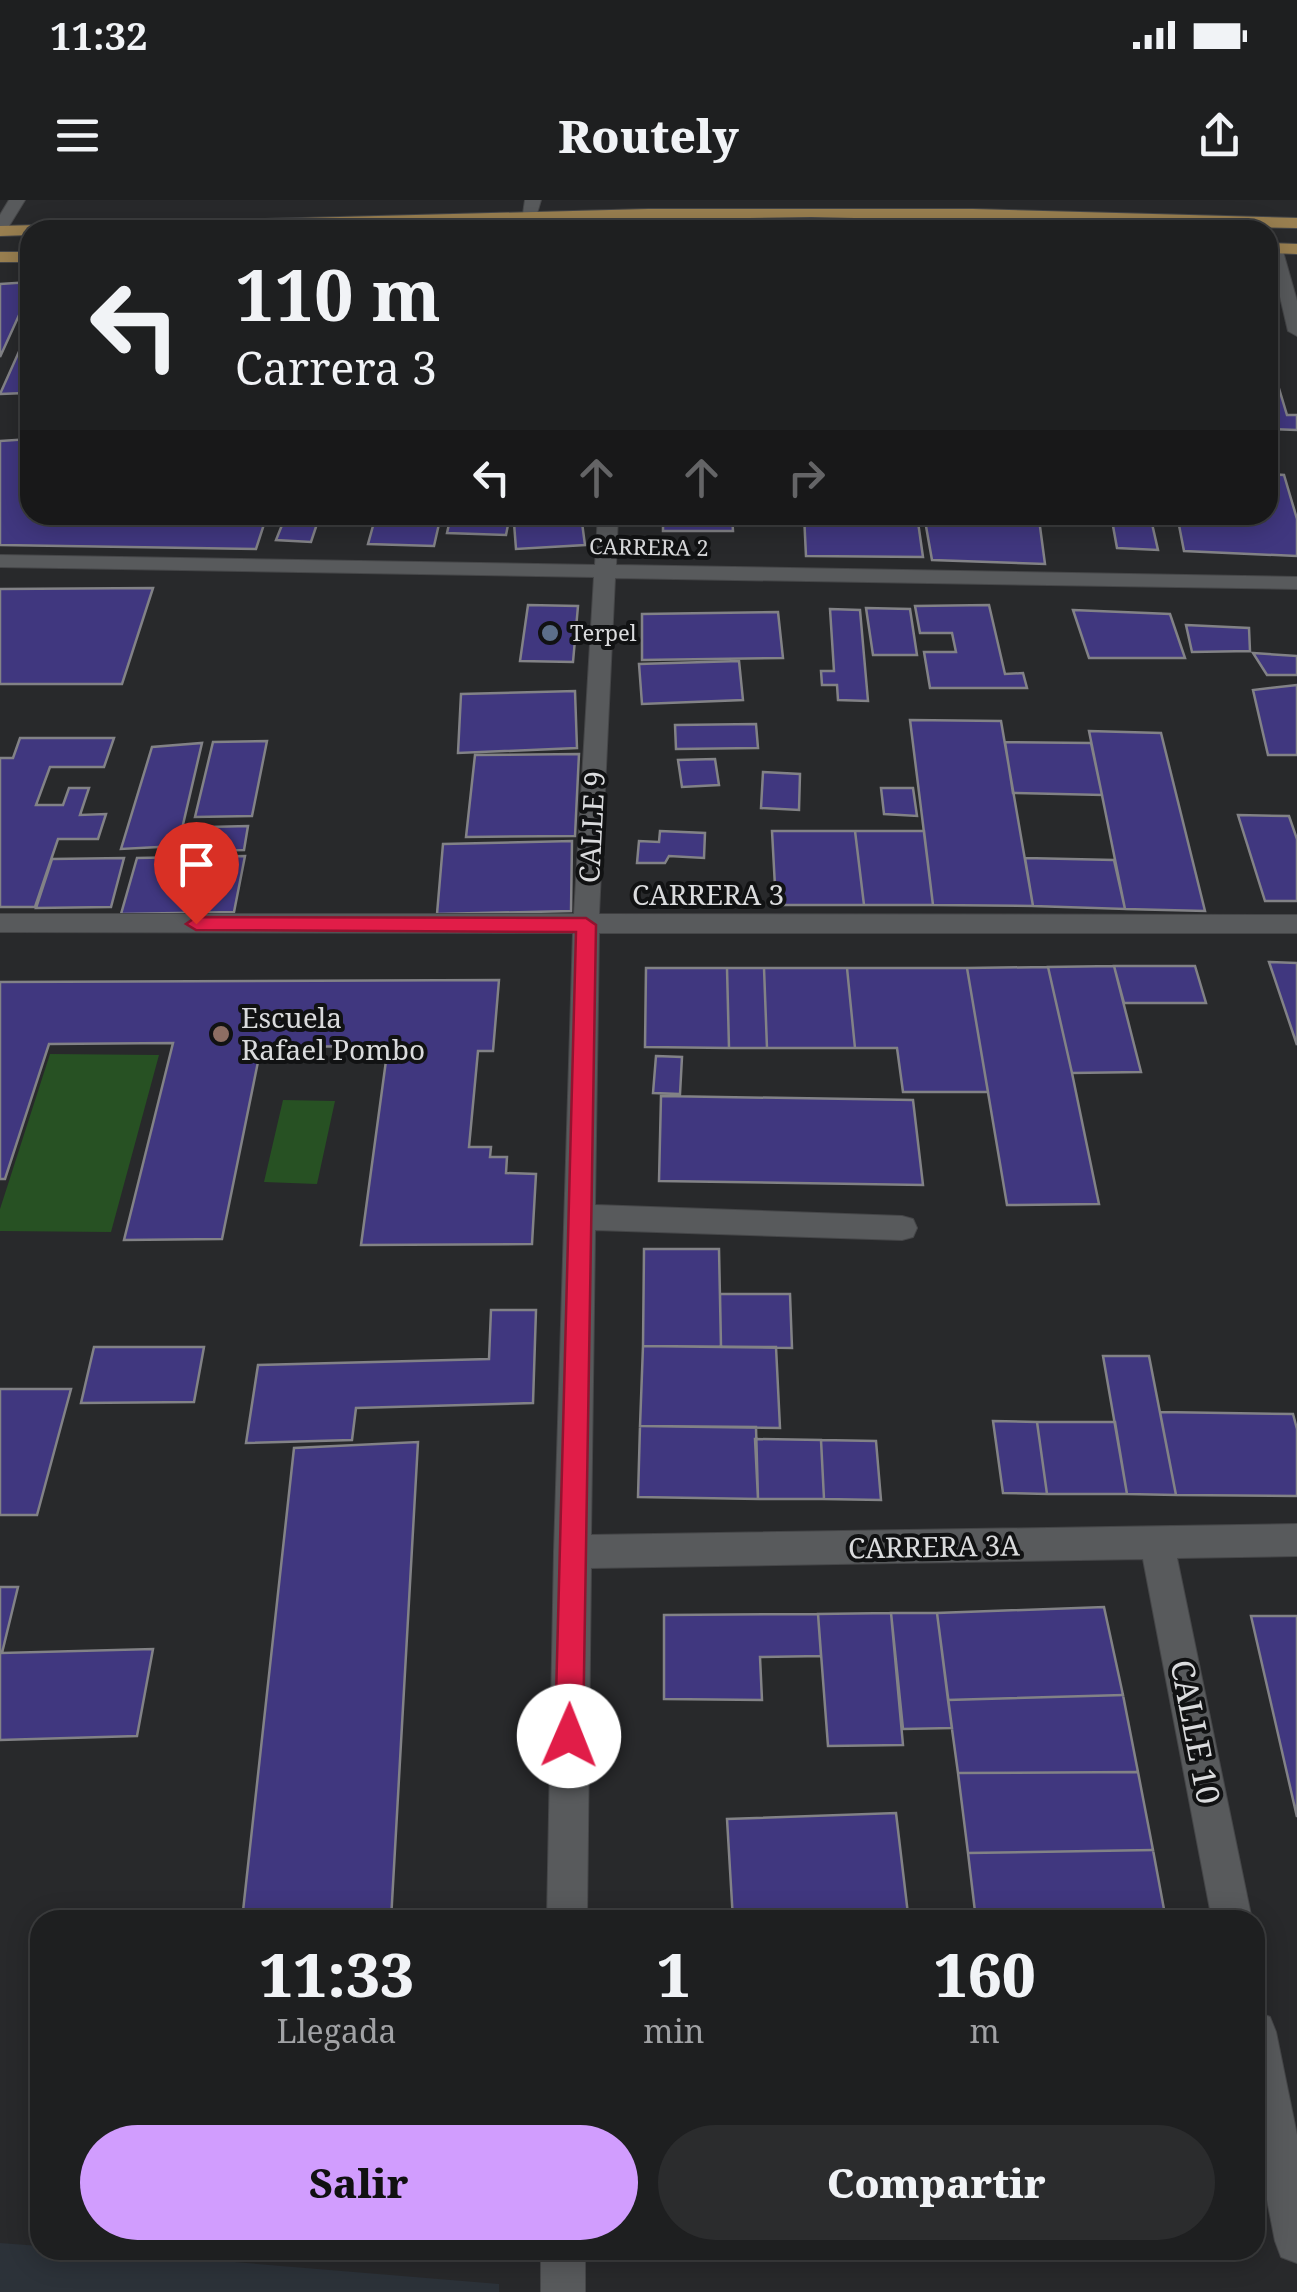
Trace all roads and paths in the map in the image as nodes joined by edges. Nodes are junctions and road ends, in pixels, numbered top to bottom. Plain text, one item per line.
1 (17, 200) edge
2 (532, 207) edge
3 (218, 220) edge
4 (1240, 220) edge
5 (0, 229) edge
6 (1278, 270) edge
7 (1297, 330) edge
8 (608, 525) edge
9 (0, 561) edge
10 (607, 571) junction
11 (1297, 583) edge
12 (0, 923) edge
13 (1297, 924) edge
14 (586, 925) junction
15 (580, 1217) junction
16 (902, 1228) dead end
17 (1297, 1540) edge
18 (1157, 1544) junction
19 (572, 1552) junction
20 (567, 1910) edge
21 (1230, 1910) edge
22 (1265, 2082) edge
23 (1297, 2242) edge
24 (563, 2260) edge
25 (563, 2292) edge

1 - 5 street
2 - 3 main road
2 - 4 main road
6 - 7 street
8 - 10 street, CALLE 9
9 - 10 street, CARRERA 2
10 - 11 street, CARRERA 2
10 - 14 street, CALLE 9
12 - 14 street, CARRERA 3
13 - 14 street, CARRERA 3
14 - 15 street, CALLE 9
15 - 16 street
15 - 19 street, CALLE 9
17 - 18 street, CARRERA 3A
18 - 19 street, CARRERA 3A
18 - 21 street, CALLE 10
19 - 20 street, CALLE 9
22 - 23 street
24 - 25 street

